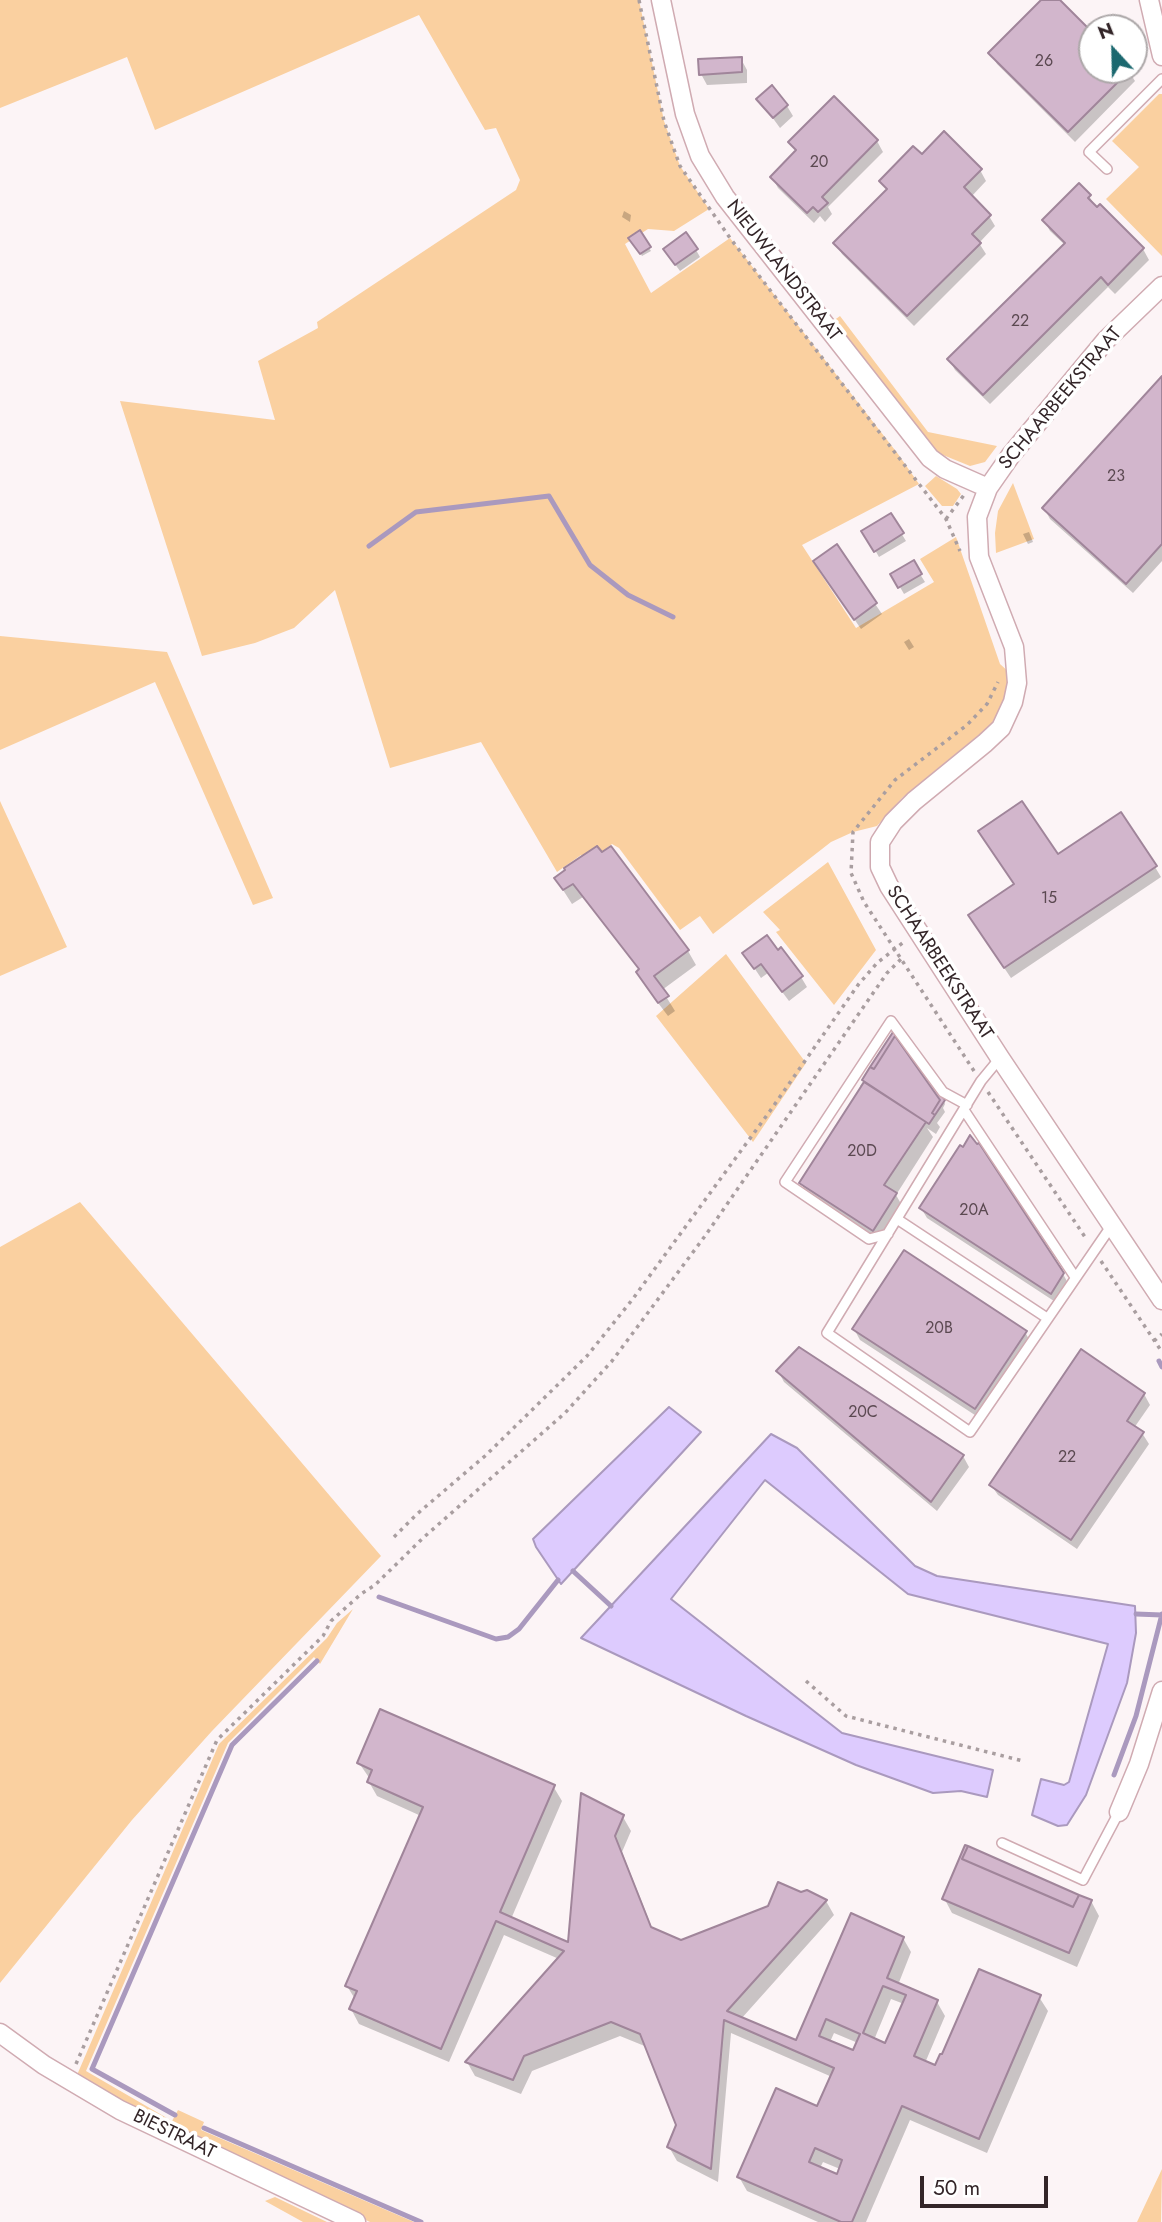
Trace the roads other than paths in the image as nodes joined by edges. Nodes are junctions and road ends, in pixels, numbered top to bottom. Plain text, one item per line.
1 (661, 0) edge
2 (1149, 0) edge
3 (1162, 56) edge
4 (1162, 79) edge
5 (1107, 169) dead end
6 (1162, 286) edge
7 (988, 488) junction
8 (1000, 1058) junction
9 (965, 1108) junction
10 (897, 1219) junction
11 (1112, 1225) junction
12 (888, 1234) junction
13 (1075, 1277) junction
14 (1162, 1300) edge
15 (1047, 1318) junction
16 (1162, 1691) edge
17 (1119, 1812) joint
18 (1002, 1843) dead end
19 (0, 2033) edge
20 (356, 2222) edge

1 - 7 street, NIEUWLANDSTRAAT
2 - 3 street
4 - 5 lane
6 - 7 street, SCHAARBEEKSTRAAT
7 - 8 street, SCHAARBEEKSTRAAT
8 - 9 lane
8 - 11 street, SCHAARBEEKSTRAAT
9 - 10 lane
9 - 12 lane
9 - 13 lane
10 - 12 lane
10 - 15 lane
11 - 13 lane
11 - 14 street, SCHAARBEEKSTRAAT
12 - 15 lane
13 - 15 lane
16 - 17 street
17 - 18 lane
19 - 20 street, BIESTRAAT

